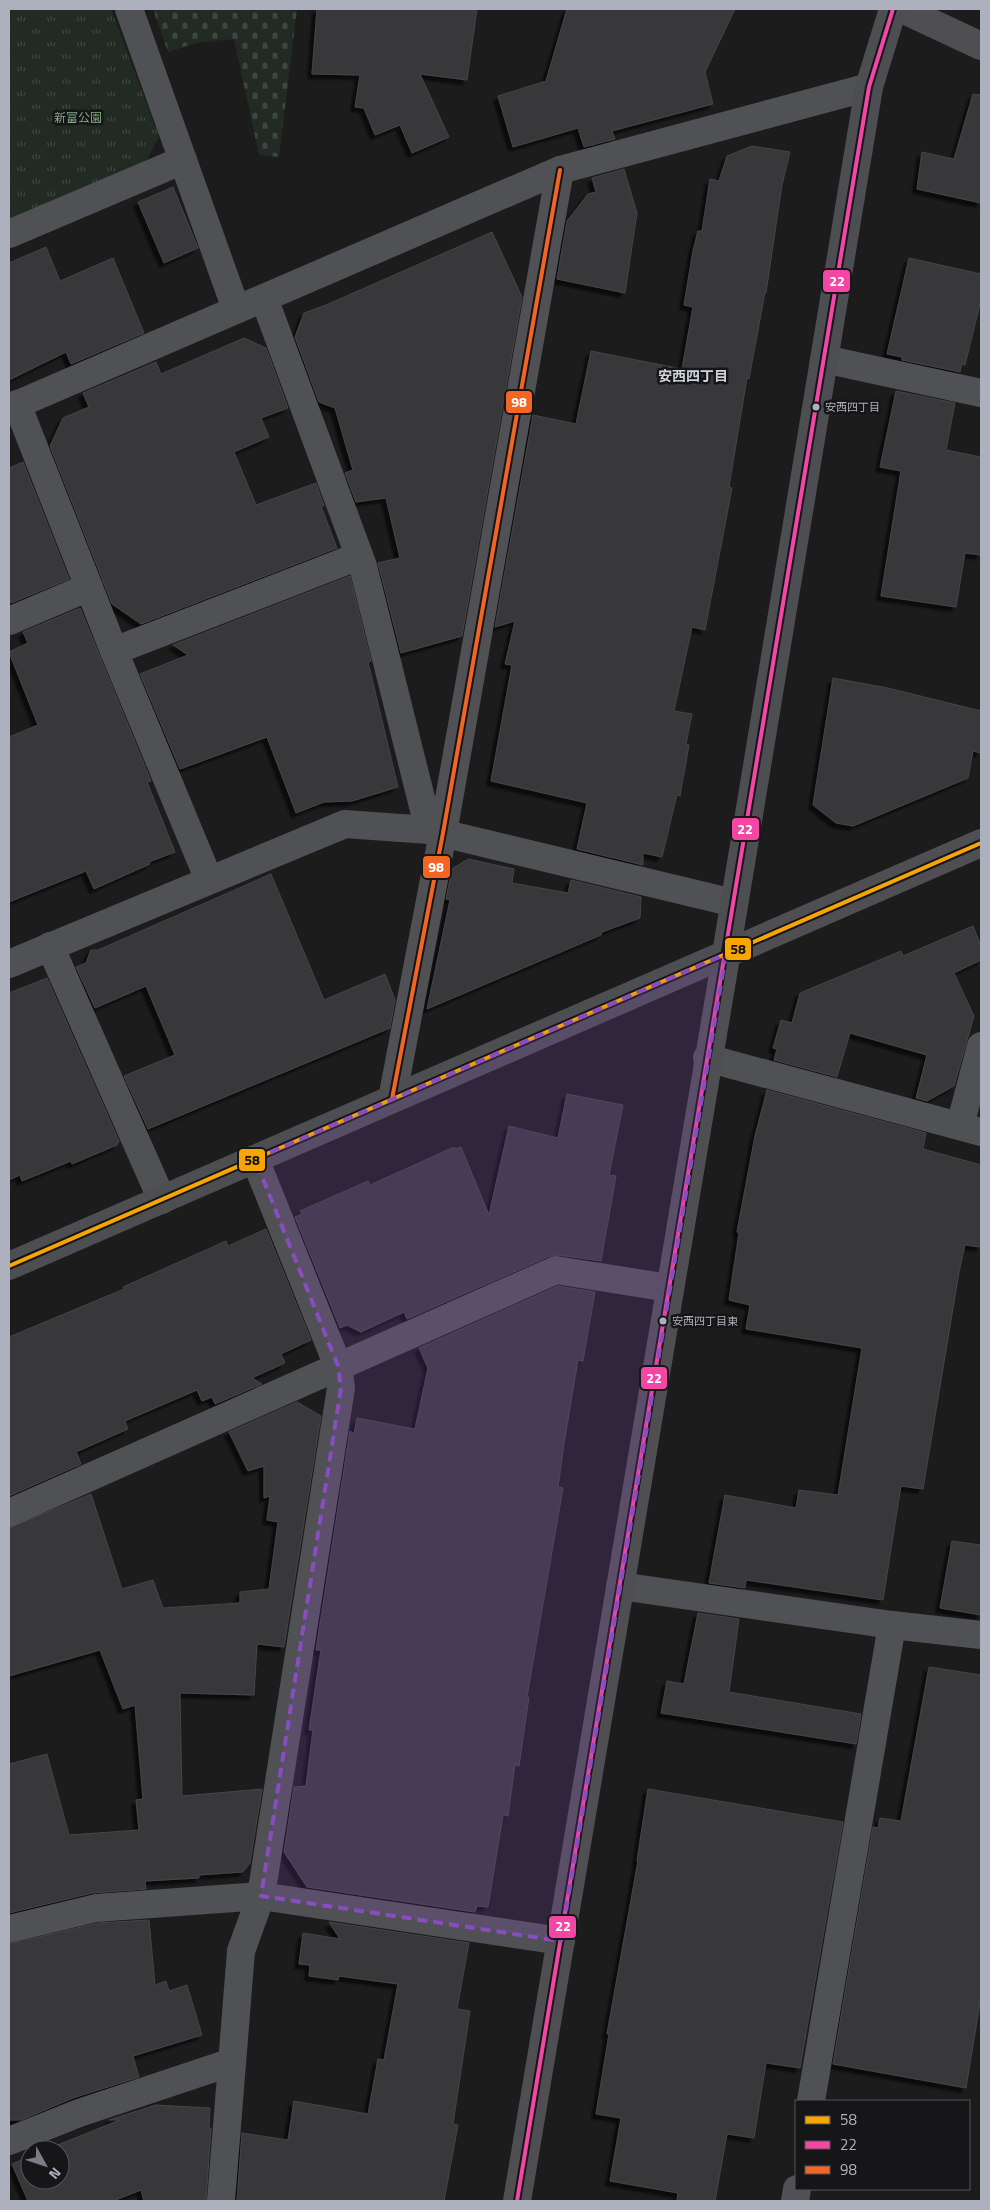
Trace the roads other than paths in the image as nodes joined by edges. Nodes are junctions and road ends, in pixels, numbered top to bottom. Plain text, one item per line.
1 (129, 9) edge
2 (893, 9) edge
3 (902, 9) edge
4 (981, 46) edge
5 (869, 87) junction
6 (183, 160) junction
7 (560, 170) junction
8 (9, 234) edge
9 (264, 298) junction
10 (236, 309) junction
11 (824, 359) junction
12 (981, 393) edge
13 (13, 406) edge
14 (359, 556) junction
15 (89, 587) junction
16 (9, 622) edge
17 (114, 651) junction
18 (436, 831) junction
19 (981, 843) edge
20 (209, 880) junction
21 (734, 903) junction
22 (50, 946) junction
23 (726, 954) junction
24 (10, 961) edge
25 (981, 1046) edge
26 (707, 1058) junction
27 (392, 1099) junction
28 (970, 1129) edge
29 (255, 1159) junction
30 (162, 1200) junction
31 (9, 1266) edge
32 (669, 1288) junction
33 (338, 1366) junction
34 (9, 1513) edge
35 (620, 1586) junction
36 (892, 1625) junction
37 (981, 1635) edge
38 (262, 1896) junction
39 (9, 1929) edge
40 (561, 1941) junction
41 (232, 2062) junction
42 (811, 2100) edge
43 (9, 2141) edge
44 (221, 2201) edge
45 (517, 2201) edge

1 - 6 street
2 - 5 main road
3 - 4 main road
5 - 7 street
5 - 11 main road
6 - 8 street
6 - 10 street
7 - 9 street
7 - 18 street
9 - 10 street
9 - 14 street
10 - 13 street
11 - 12 street
11 - 21 main road
13 - 15 street
14 - 17 street
14 - 18 street
15 - 16 street
15 - 17 street
17 - 20 street
18 - 20 street
18 - 21 street
18 - 27 street
19 - 23 main road
20 - 22 street
21 - 23 main road
22 - 24 street
22 - 30 street
23 - 26 main road
23 - 27 highway
25 - 28 street
26 - 28 street
26 - 32 main road
27 - 29 highway
29 - 30 highway
29 - 33 street
30 - 31 highway
32 - 33 street
32 - 35 main road
33 - 34 street
33 - 38 street
35 - 36 street
35 - 40 main road
36 - 37 street
36 - 42 street
38 - 39 street
38 - 40 street
38 - 41 street
40 - 45 main road
41 - 43 street
41 - 44 street

